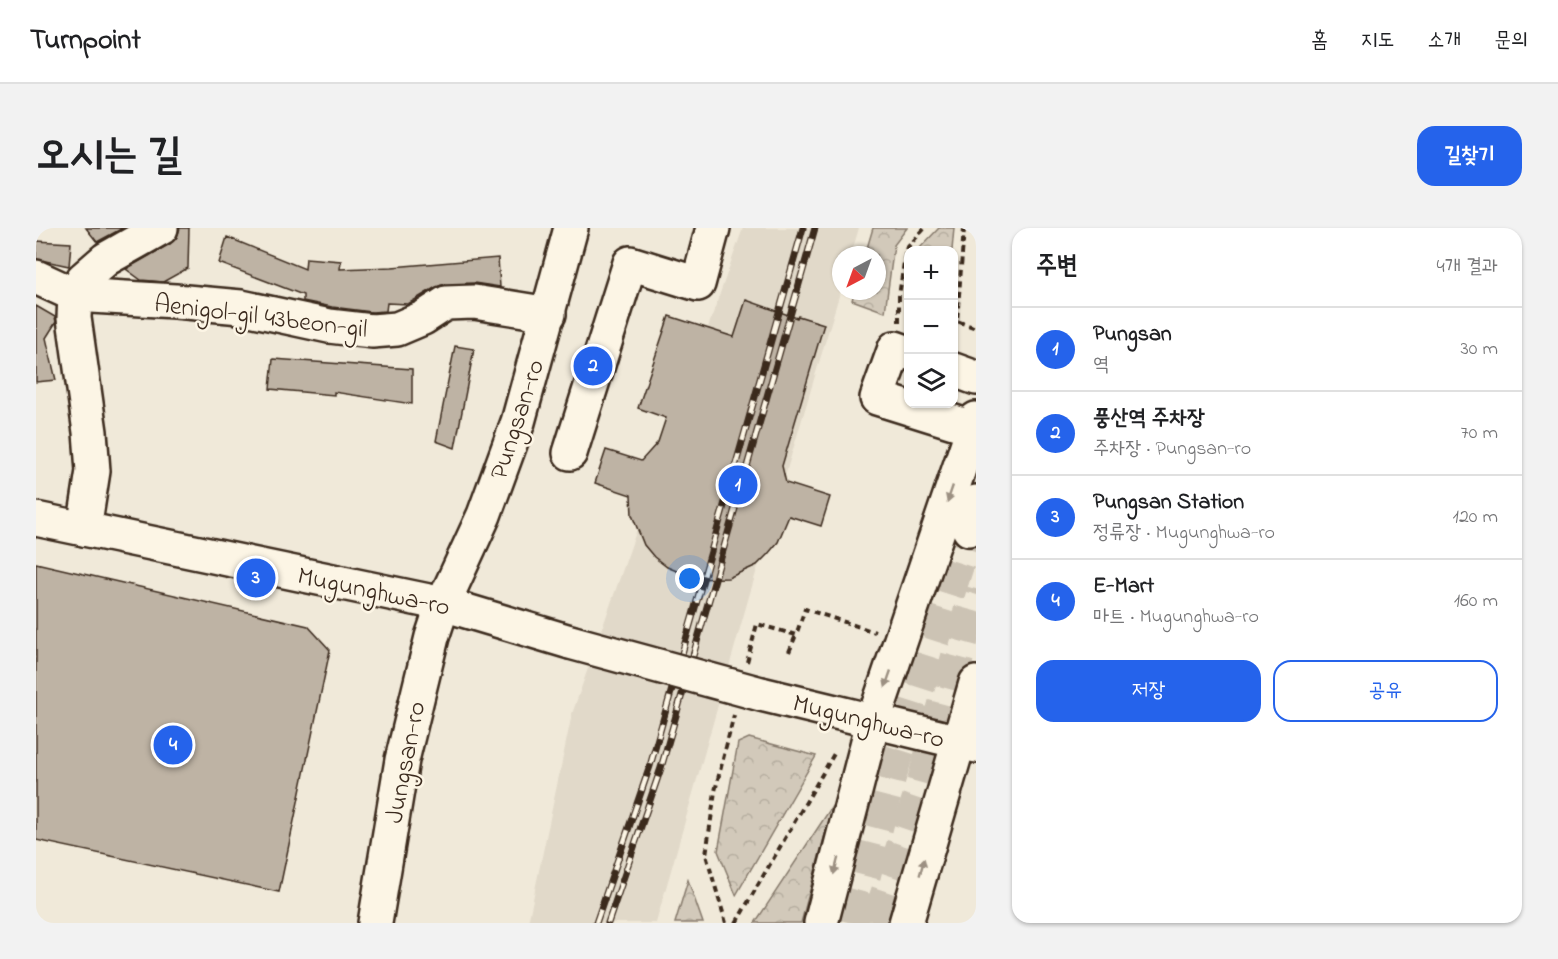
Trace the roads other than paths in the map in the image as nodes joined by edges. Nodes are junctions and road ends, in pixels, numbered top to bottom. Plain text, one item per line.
1 (161, 228) edge
2 (571, 228) edge
3 (713, 228) edge
4 (36, 277) edge
5 (75, 295) junction
6 (549, 314) junction
7 (902, 350) edge
8 (958, 371) edge
9 (976, 378) edge
10 (974, 423) edge
11 (570, 453) dead end
12 (36, 519) edge
13 (84, 530) junction
14 (442, 604) junction
15 (976, 683) edge
16 (873, 722) junction
17 (968, 744) edge
18 (375, 923) edge
19 (821, 923) edge
20 (906, 923) edge

1 - 5 main road
2 - 6 main road, Pungsan-ro
3 - 11 main road
4 - 5 main road, Aenigol-gil 43beon-gil
5 - 6 main road, Aenigol-gil 43beon-gil
5 - 13 main road
6 - 14 main road, Pungsan-ro
7 - 10 main road
8 - 9 main road
10 -> 16 main road
12 - 13 main road, Mugunghwa-ro
13 - 14 main road, Mugunghwa-ro
14 - 16 main road, Mugunghwa-ro, bridge
14 - 18 main road, Jungsan-ro
15 - 17 main road
16 - 17 main road, Mugunghwa-ro
16 -> 19 main road
20 -> 17 main road

